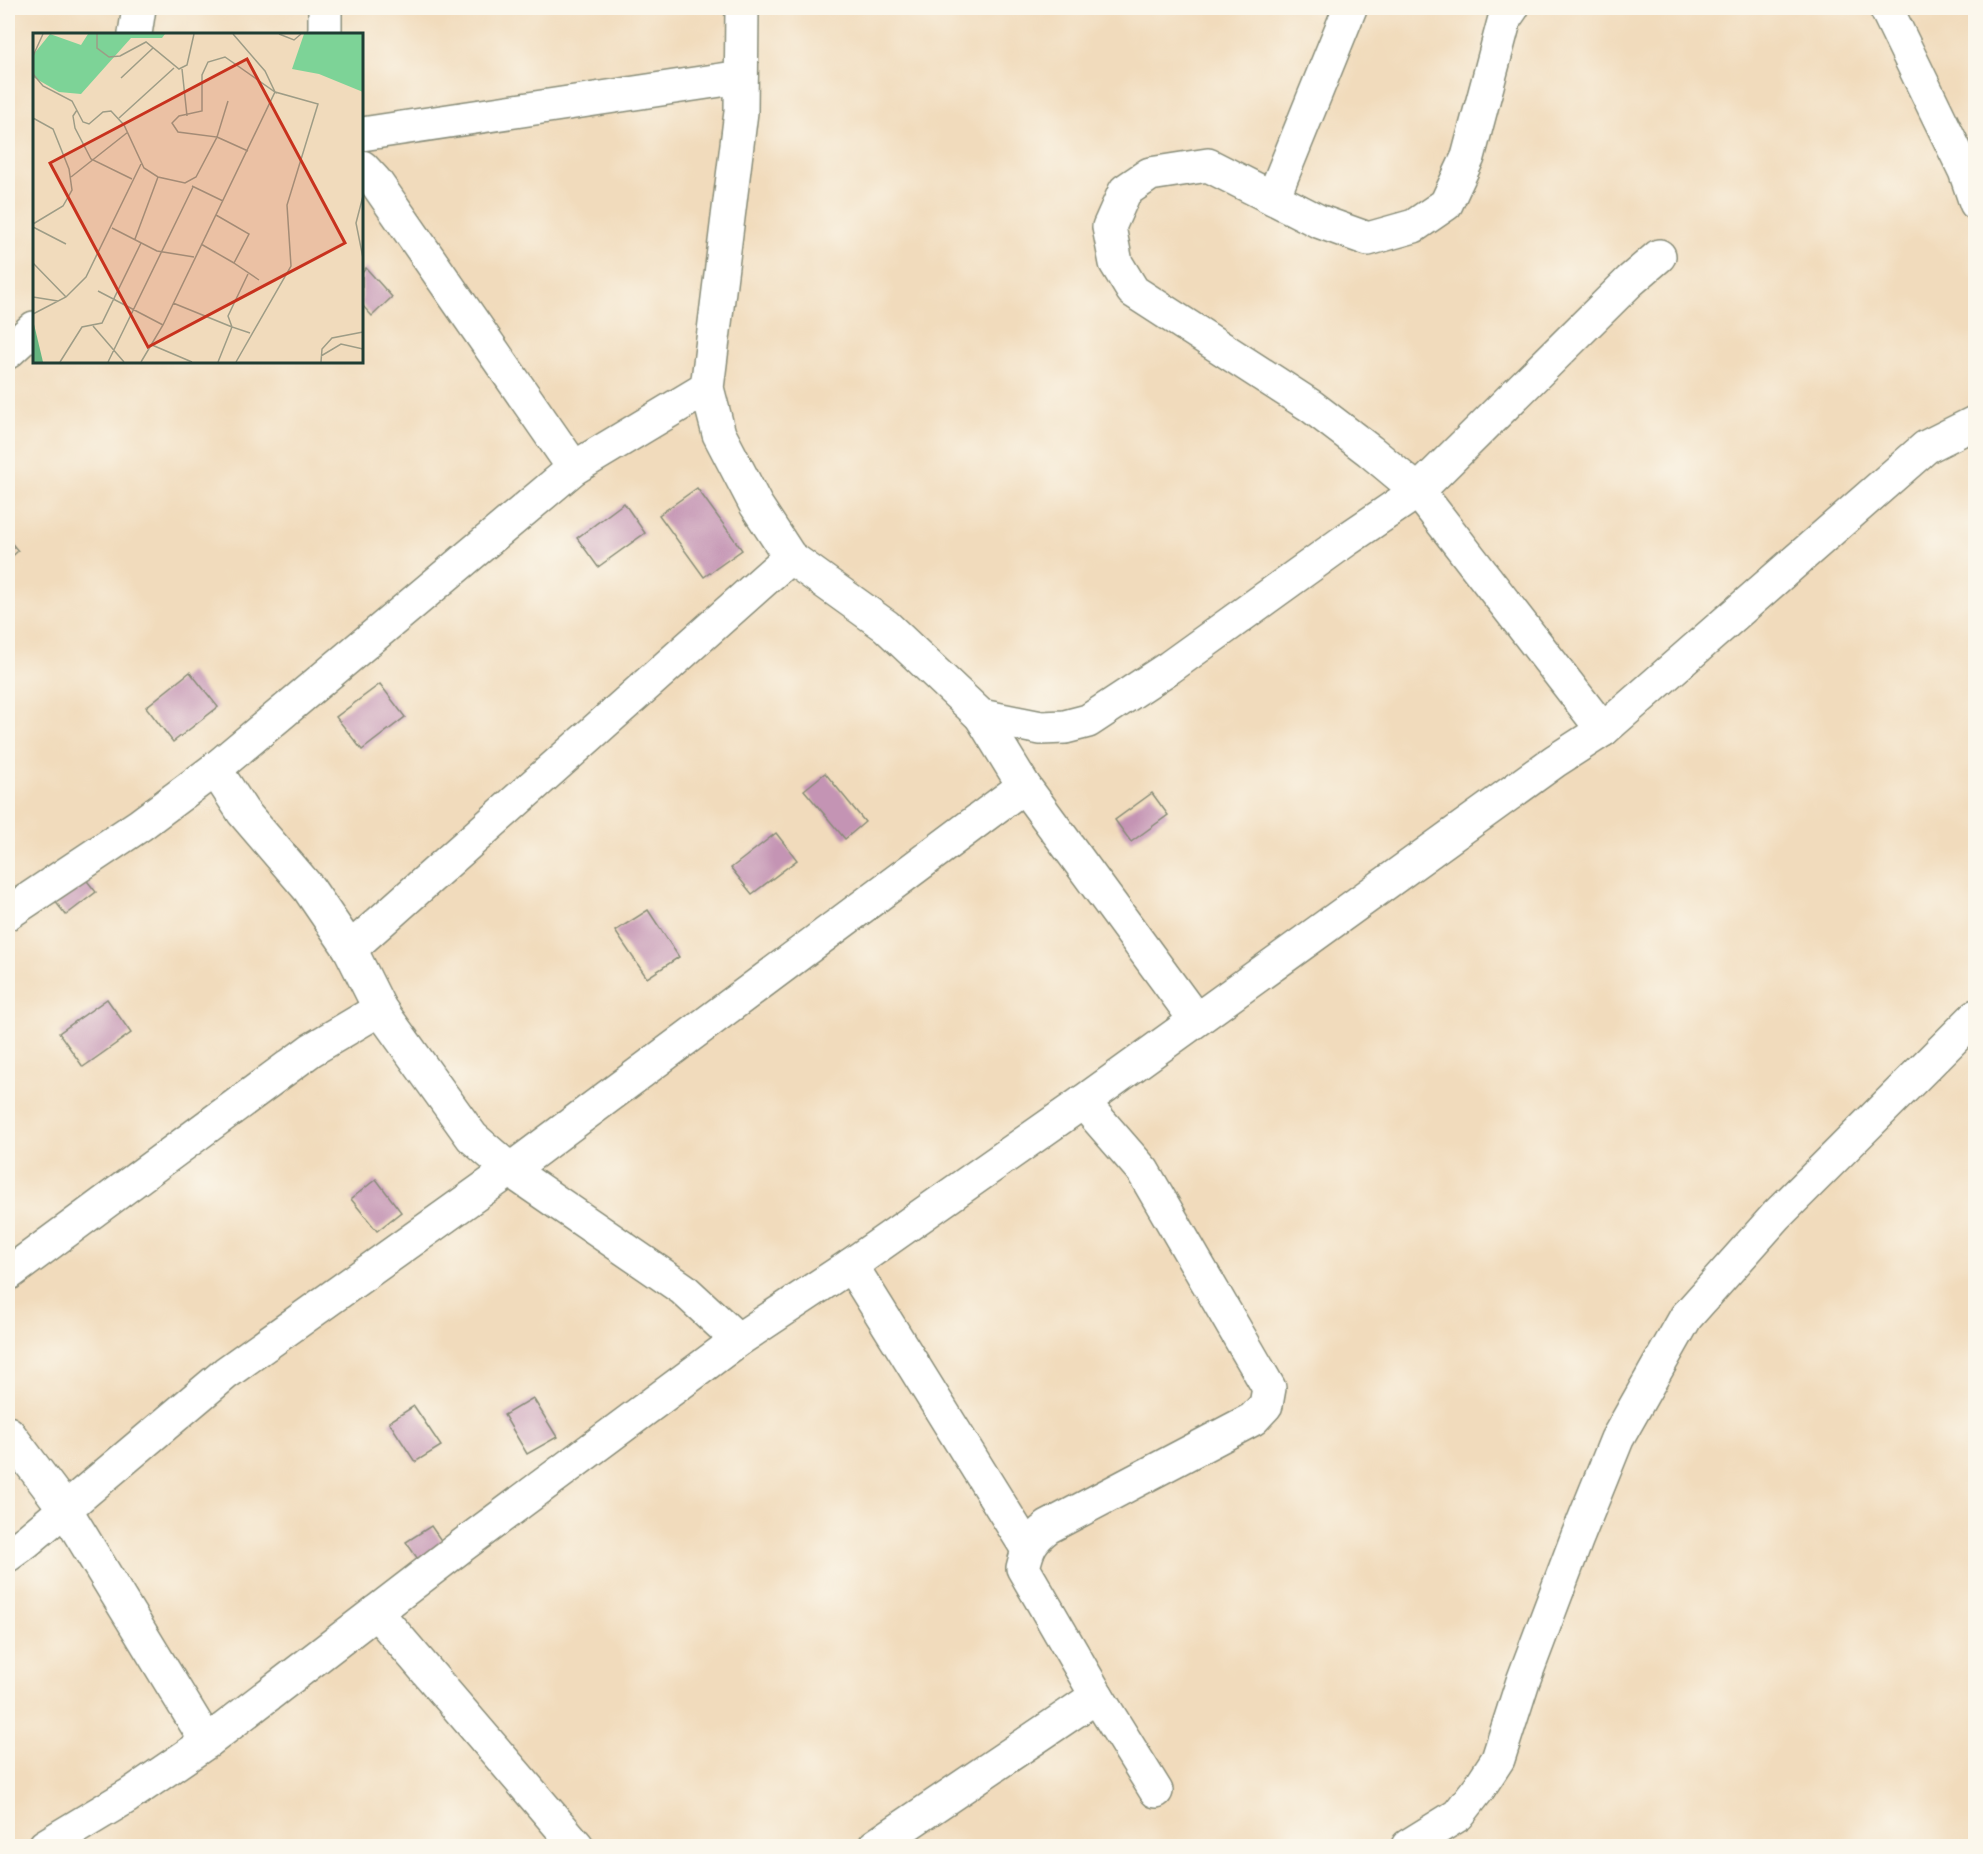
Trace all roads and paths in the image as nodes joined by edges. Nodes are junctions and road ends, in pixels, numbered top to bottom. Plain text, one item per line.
1 (139, 8) edge
2 (325, 8) edge
3 (742, 8) edge
4 (1350, 8) edge
5 (1512, 8) edge
6 (1886, 8) edge
7 (135, 33) edge
8 (325, 33) edge
9 (741, 76) junction
10 (363, 134) edge
11 (363, 168) edge
12 (1273, 198) junction
13 (1976, 203) edge
14 (1659, 256) dead end
15 (33, 329) edge
16 (8, 352) edge
17 (707, 388) junction
18 (1976, 423) edge
19 (574, 468) junction
20 (1418, 491) junction
21 (790, 557) junction
22 (981, 716) junction
23 (1603, 730) junction
24 (215, 769) junction
25 (1024, 786) junction
26 (8, 913) edge
27 (350, 949) junction
28 (380, 1009) junction
29 (1976, 1016) edge
30 (1195, 1019) junction
31 (1083, 1102) junction
32 (510, 1170) junction
33 (851, 1265) junction
34 (8, 1274) edge
35 (738, 1340) junction
36 (8, 1433) edge
37 (65, 1509) junction
38 (1028, 1548) junction
39 (8, 1555) edge
40 (376, 1612) junction
41 (1096, 1696) junction
42 (207, 1742) junction
43 (1156, 1791) dead end
44 (45, 1846) edge
45 (577, 1846) edge
46 (874, 1846) edge
47 (1408, 1846) edge

1 - 7 street
2 - 8 street
3 - 9 street
4 - 12 street
5 - 12 street
6 - 13 street
9 - 10 street
9 - 17 street
11 - 19 street
12 - 20 street
14 - 20 street
15 - 16 street
17 - 19 street
17 - 21 street
18 - 23 street
19 - 24 street
20 - 22 street
20 - 23 street
21 - 22 street
21 - 27 street
22 - 25 street
23 - 30 street
24 - 26 street
24 - 27 street
25 - 30 street
25 - 32 street
27 - 28 street
28 - 32 street
28 - 34 street
29 - 47 street
30 - 31 street
31 - 33 street
31 - 38 street
32 - 35 street
32 - 37 street
33 - 35 street
33 - 38 street
35 - 40 street
36 - 37 street
37 - 39 street
37 - 42 street
38 - 41 street
40 - 42 street
40 - 45 street
41 - 43 street
41 - 46 street
42 - 44 street

